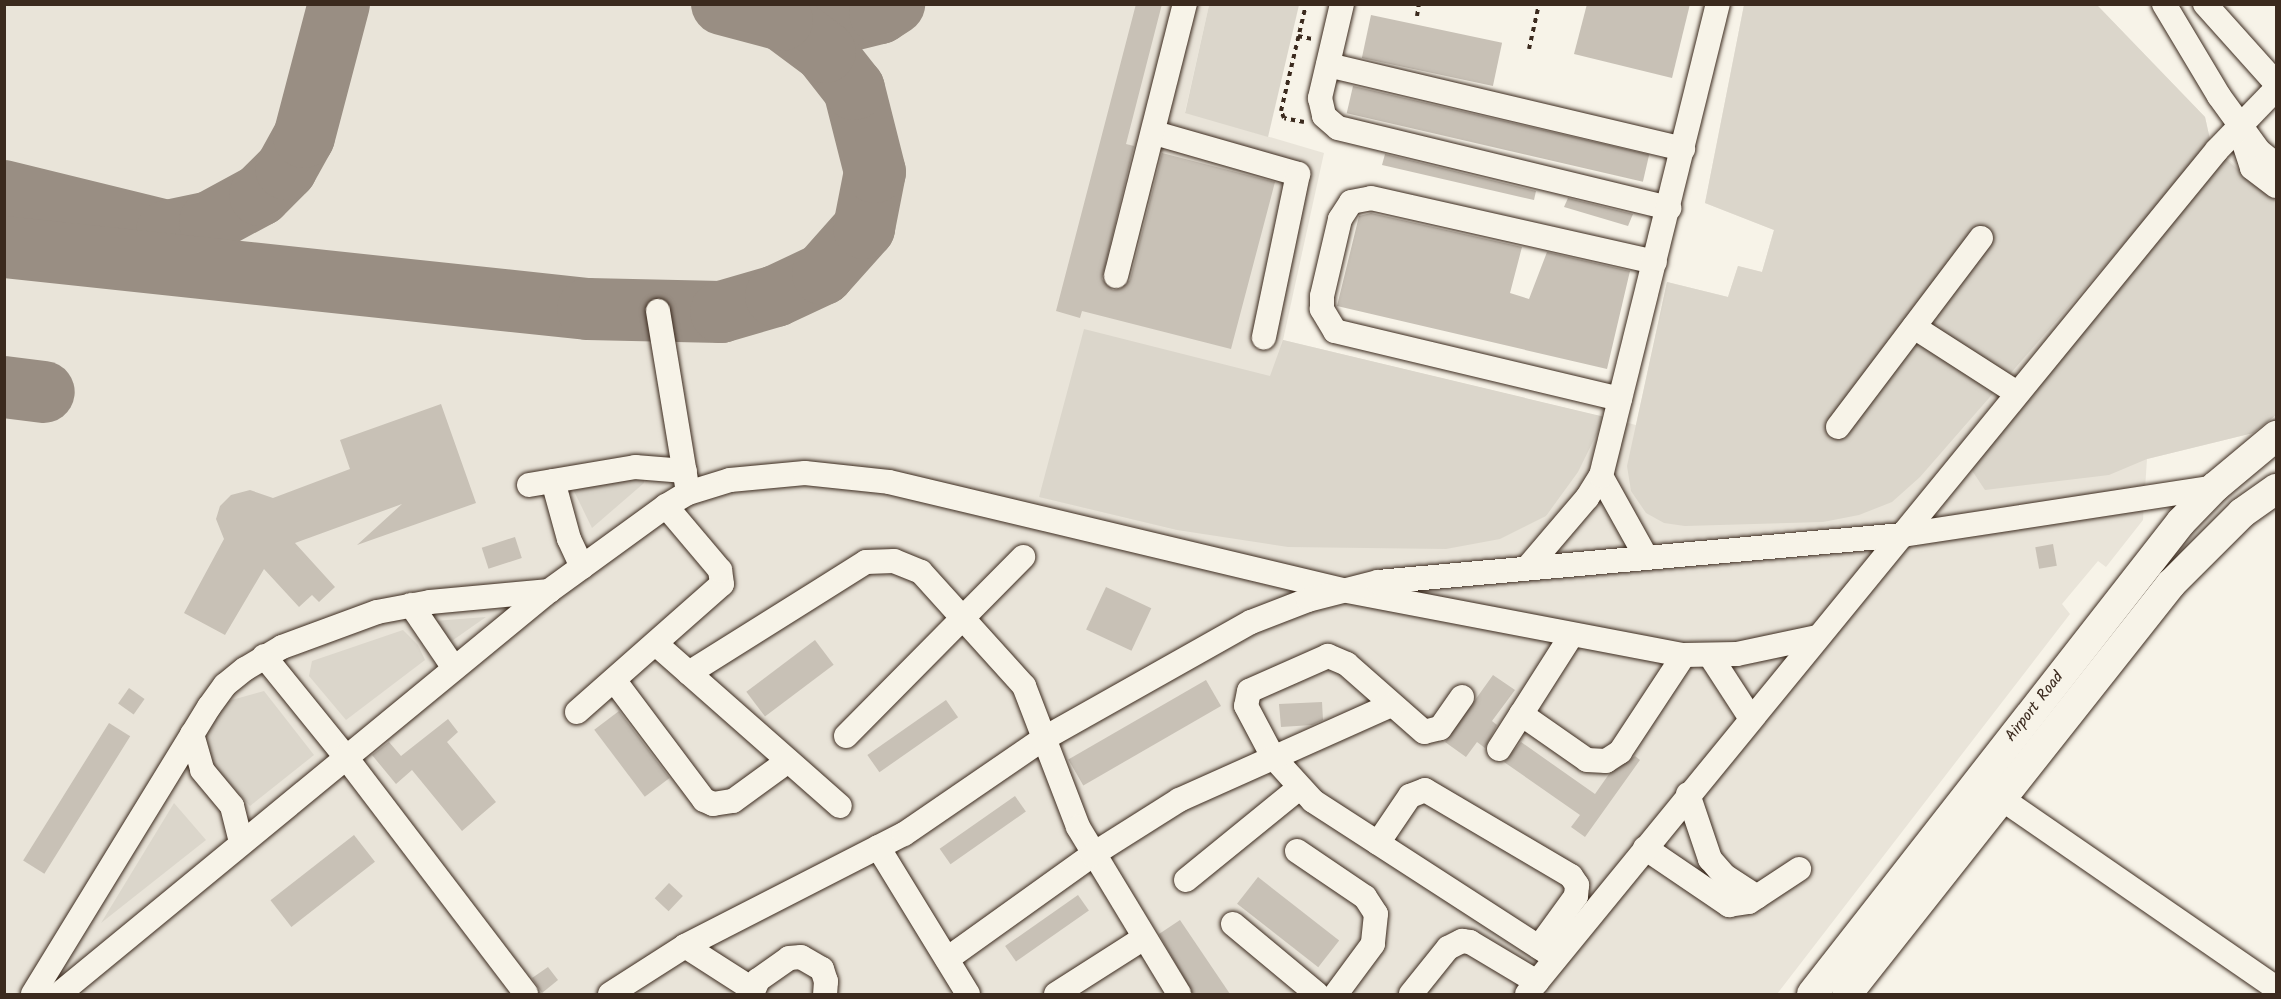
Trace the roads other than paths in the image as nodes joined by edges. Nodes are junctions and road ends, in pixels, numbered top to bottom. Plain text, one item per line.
1 (1185, 4) edge
2 (1342, 4) edge
3 (1718, 4) edge
4 (2164, 4) edge
5 (2216, 9) edge
6 (1328, 65) junction
7 (2277, 83) edge
8 (2277, 89) edge
9 (2241, 126) junction
10 (1155, 133) junction
11 (2277, 146) edge
12 (1683, 149) junction
13 (2277, 165) edge
14 (2277, 186) edge
15 (1669, 207) junction
16 (1981, 238) dead end
17 (1655, 262) junction
18 (1116, 276) dead end
19 (658, 310) dead end
20 (1914, 327) junction
21 (1264, 337) dead end
22 (2017, 393) junction
23 (1620, 399) junction
24 (1838, 427) dead end
25 (2277, 436) edge
26 (1601, 476) junction
27 (554, 481) junction
28 (687, 482) junction
29 (529, 485) dead end
30 (2214, 487) junction
31 (2277, 489) edge
32 (666, 506) junction
33 (2242, 513) junction
34 (1903, 535) junction
35 (1023, 557) dead end
36 (1646, 557) junction
37 (582, 567) junction
38 (1528, 567) junction
39 (1342, 590) junction
40 (549, 591) junction
41 (411, 605) junction
42 (964, 617) junction
43 (1571, 636) junction
44 (1817, 637) junction
45 (656, 644) junction
46 (1684, 655) junction
47 (264, 656) junction
48 (1711, 657) junction
49 (454, 668) junction
50 (689, 673) junction
51 (614, 680) junction
52 (1462, 697) dead end
53 (1392, 705) junction
54 (577, 712) dead end
55 (1521, 714) junction
56 (1750, 717) junction
57 (192, 734) junction
58 (846, 736) dead end
59 (1043, 738) junction
60 (1499, 749) dead end
61 (345, 756) junction
62 (1273, 757) junction
63 (788, 760) junction
64 (174, 763) junction
65 (202, 770) junction
66 (1298, 789) junction
67 (1688, 794) junction
68 (2002, 799) junction
69 (232, 806) junction
70 (840, 806) dead end
71 (269, 819) junction
72 (241, 843) junction
73 (1378, 843) junction
74 (878, 847) junction
75 (1645, 848) junction
76 (1297, 850) dead end
77 (1092, 855) junction
78 (1717, 868) junction
79 (1799, 869) dead end
80 (1186, 880) dead end
81 (1699, 886) junction
82 (1757, 897) junction
83 (1233, 924) dead end
84 (1144, 938) junction
85 (685, 946) junction
86 (1548, 953) junction
87 (947, 959) junction
88 (1532, 988) edge
89 (2277, 988) edge
90 (752, 992) edge
91 (33, 994) edge
92 (59, 994) edge
93 (526, 994) edge
94 (611, 994) edge
95 (825, 994) edge
96 (968, 994) edge
97 (1056, 994) edge
98 (1179, 994) edge
99 (1317, 994) edge
100 (1336, 994) edge
101 (1411, 994) edge
102 (1812, 994) edge
103 (1847, 994) edge

1 - 10 street
2 - 6 street
3 - 12 street
4 - 9 street
5 - 7 street
6 - 12 street
6 - 15 street
8 - 9 street
9 - 11 street
9 - 13 street
9 - 14 street
9 - 22 street
10 - 18 street
10 - 21 street
12 - 15 street
15 - 17 street
16 - 20 street
17 - 23 street
17 - 23 street
19 - 28 street
20 - 22 street
20 - 24 street
22 - 34 street
23 - 26 street
25 - 30 main road, Airport Road
26 - 36 street
26 - 38 street
27 - 28 street
27 - 29 street
27 - 37 street
28 - 32 street
28 - 39 street
30 - 33 main road
30 - 34 street
30 - 102 main road, Airport Road
31 - 33 main road, Airport Road
32 - 37 street
32 - 45 street
33 - 68 main road, Airport Road
34 - 36 street
34 - 44 street
35 - 42 street
36 - 38 street
37 - 40 street
38 - 39 street
39 - 43 street
39 - 59 street
40 - 41 street
40 - 49 street
41 - 47 street
41 - 49 street
42 - 50 street
42 - 58 street
42 - 59 street
43 - 46 street
43 - 55 street
44 - 48 street
44 - 56 street
45 - 50 street
45 - 51 street
46 - 48 street
46 - 55 street
47 - 57 street
47 - 61 street
48 - 56 street
49 - 61 street
50 - 63 street
51 - 54 street
51 - 63 street
52 - 53 street
53 - 62 street
53 - 62 street
55 - 60 street
56 - 67 street
57 - 64 street
57 - 65 street
59 - 74 street
59 - 77 street
61 - 71 street
61 - 93 street
62 - 66 street
62 - 77 street
63 - 70 street
64 - 65 street
64 - 91 street
65 - 69 street
66 - 73 street
66 - 80 street
67 - 75 street
67 - 78 street
68 - 89 street
68 - 103 main road, Airport Road
69 - 71 street
69 - 72 street
71 - 72 street
72 - 92 street
73 - 86 street
73 - 86 street
74 - 85 street
74 - 87 street
75 - 81 street
75 - 86 street
76 - 100 street
77 - 84 street
77 - 87 street
78 - 81 street
78 - 82 street
79 - 82 street
81 - 82 street
83 - 99 street
84 - 97 street
84 - 98 street
85 - 90 street
85 - 94 street
86 - 88 street
87 - 96 street
88 - 101 street
90 - 95 street

